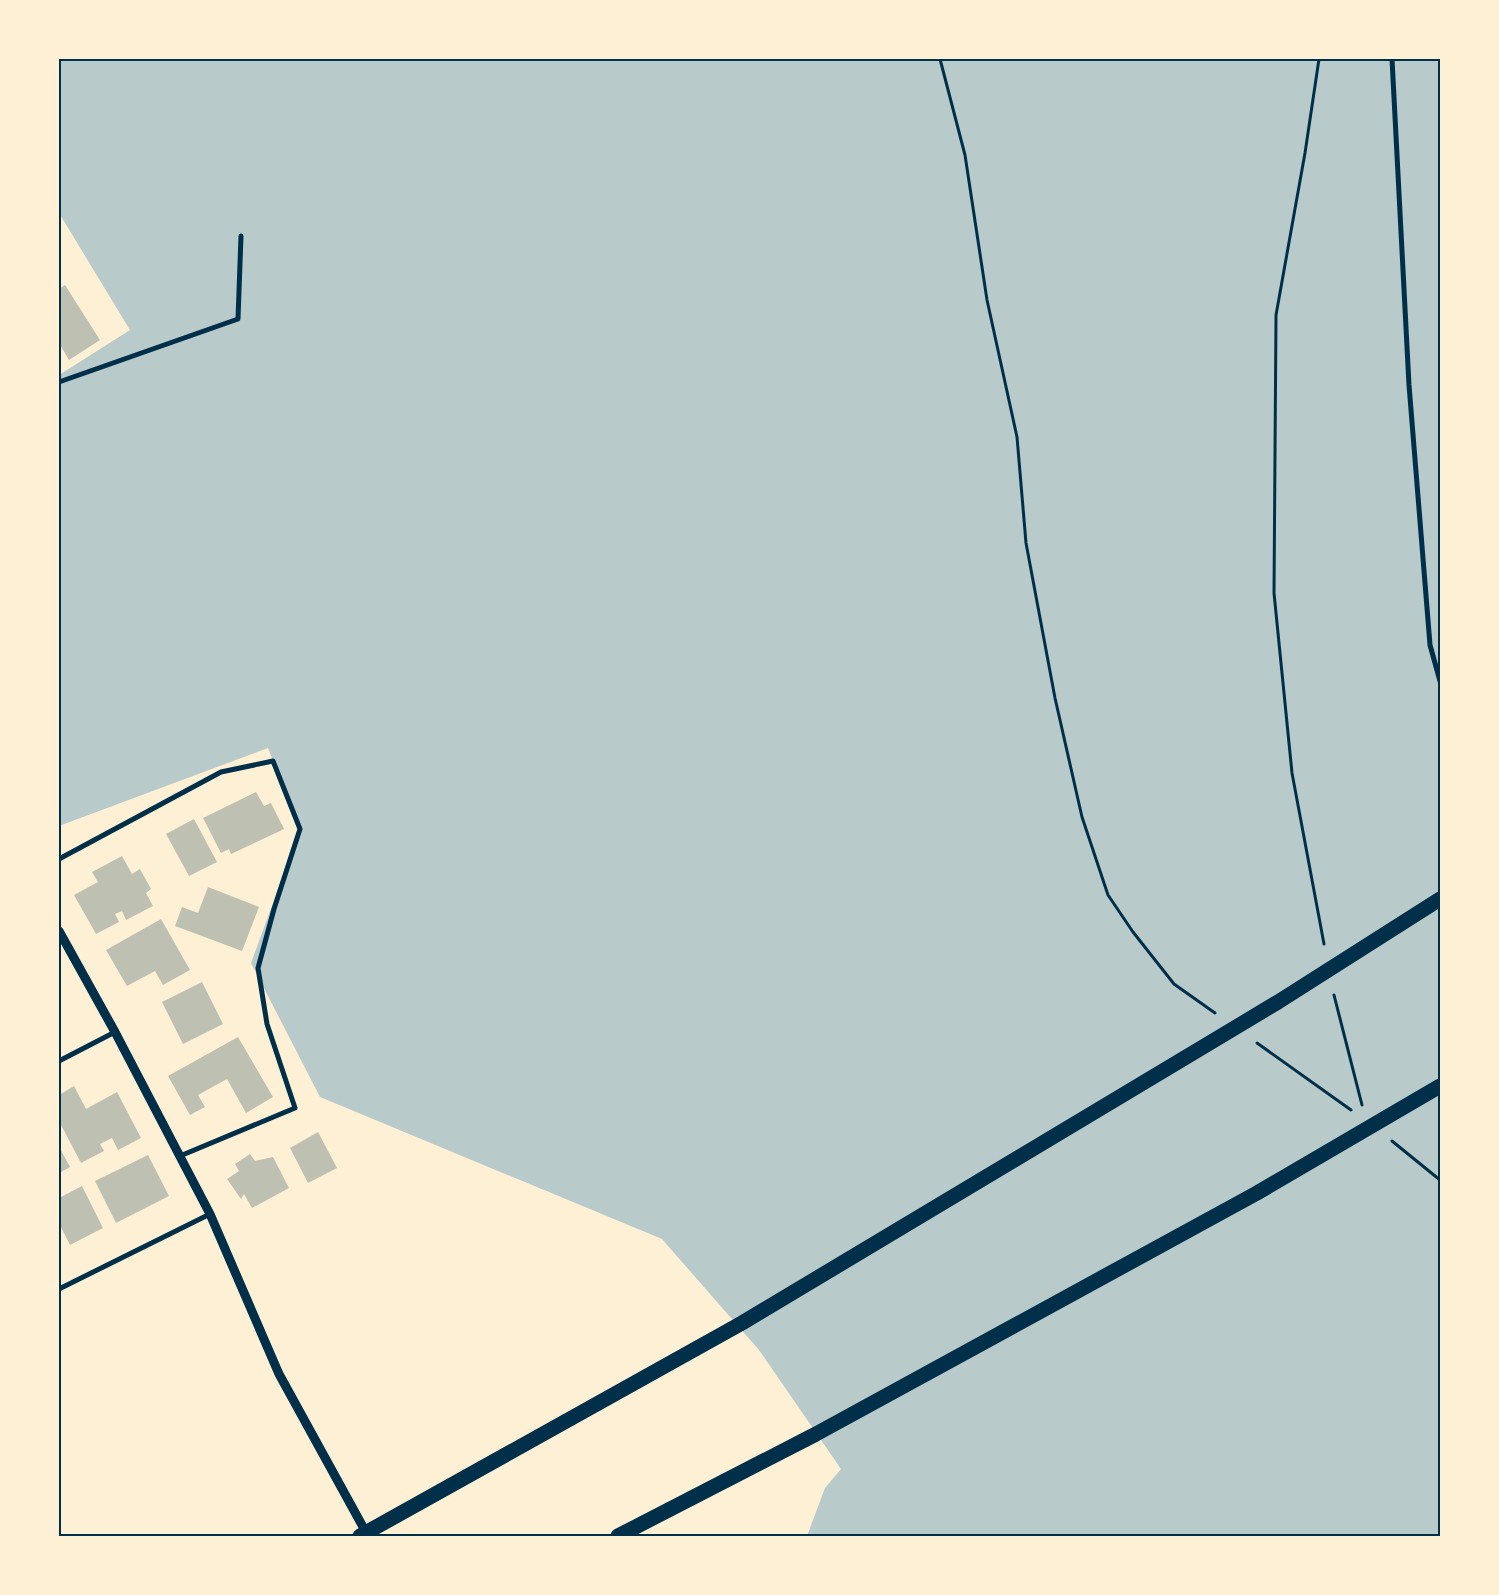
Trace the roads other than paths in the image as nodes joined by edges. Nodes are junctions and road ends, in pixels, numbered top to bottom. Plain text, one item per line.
1 (1392, 59) edge
2 (241, 236) dead end
3 (59, 382) edge
4 (1440, 681) edge
5 (59, 859) edge
6 (1440, 899) edge
7 (59, 931) edge
8 (115, 1032) junction
9 (59, 1061) edge
10 (1440, 1086) edge
11 (180, 1156) junction
12 (210, 1214) junction
13 (59, 1289) edge
14 (360, 1536) edge
15 (368, 1536) edge
16 (618, 1536) edge

1 - 4 street
2 - 3 street
5 - 11 street
6 - 14 highway
7 - 8 street
8 - 9 street
8 - 11 street
10 - 16 highway
11 - 12 street
12 - 13 street
12 - 15 street

